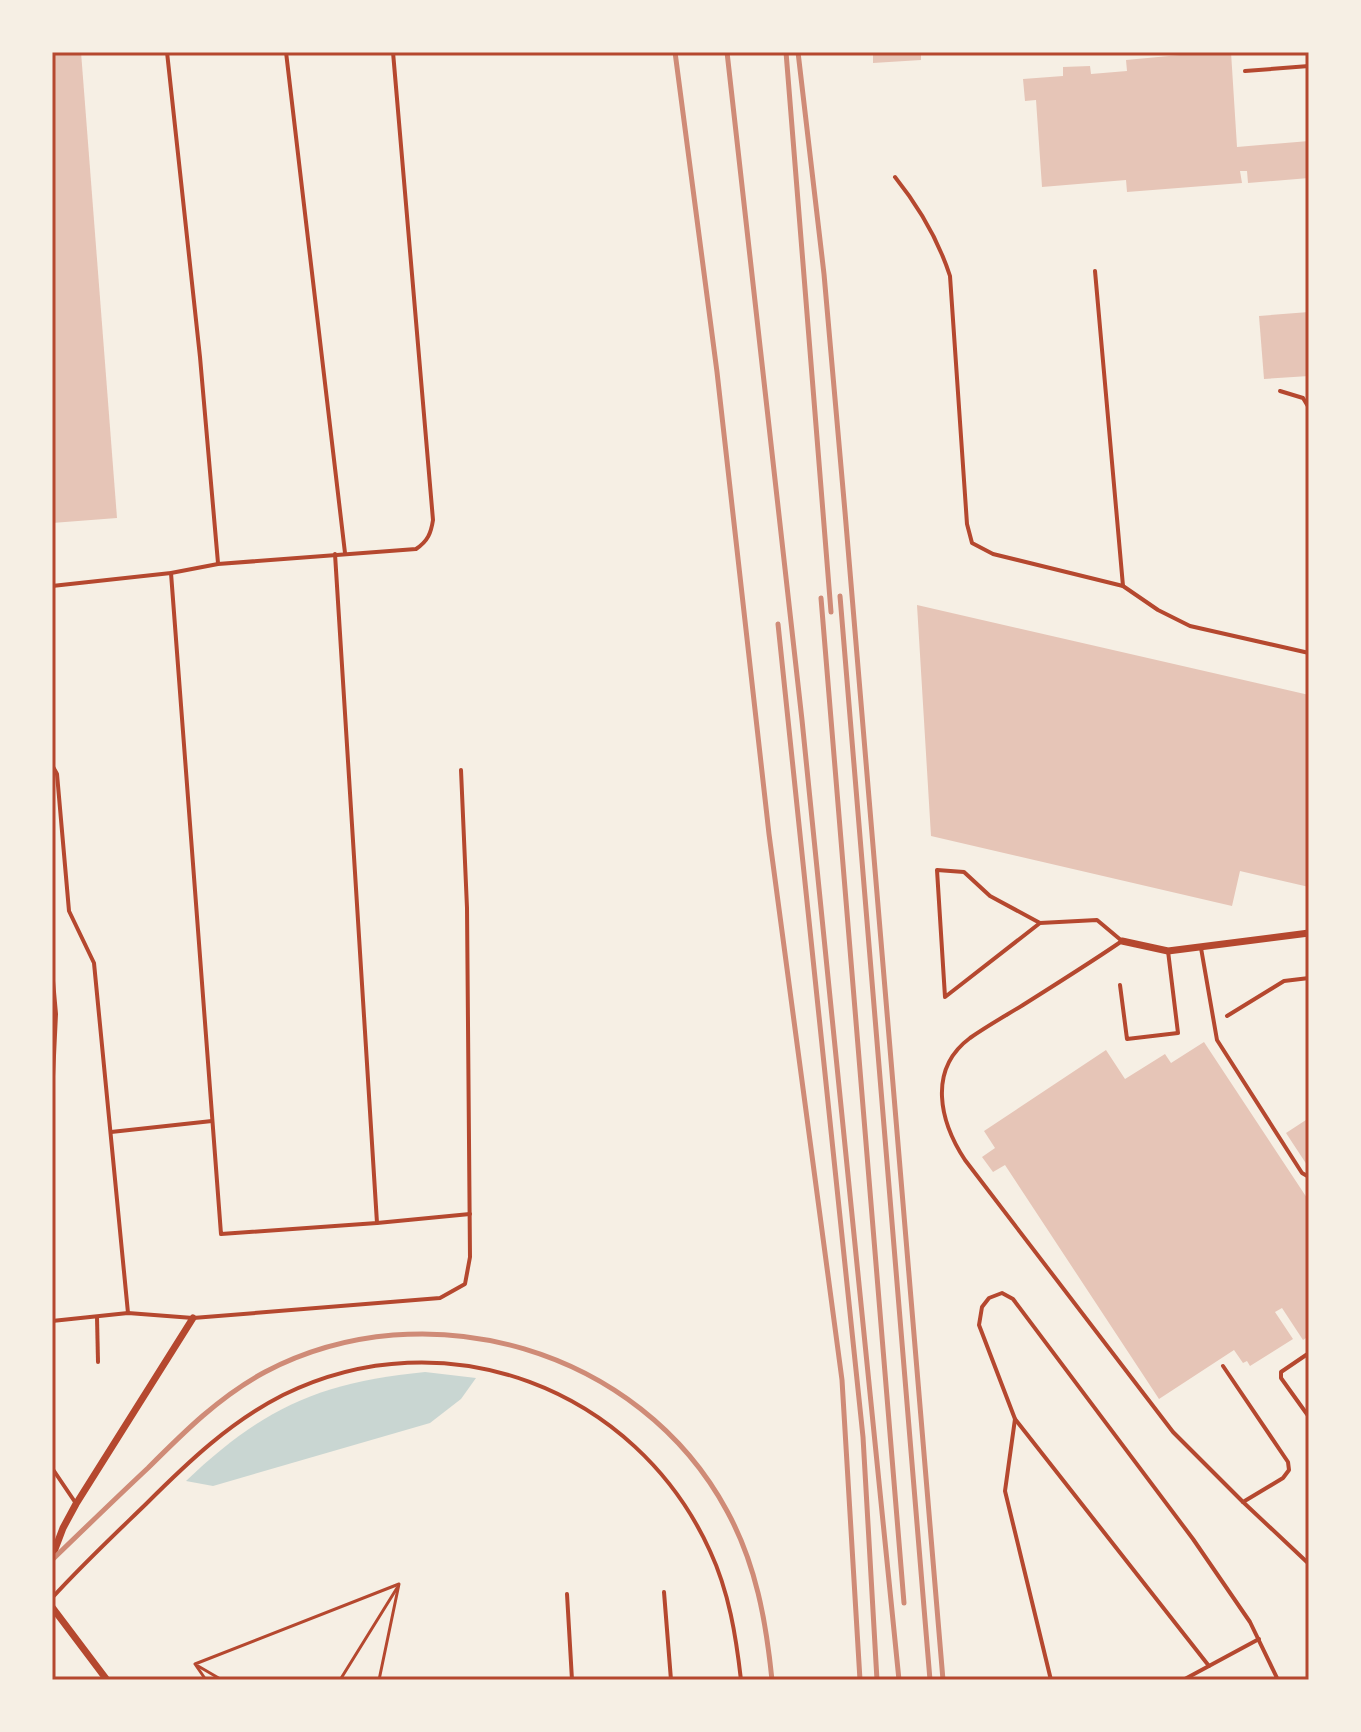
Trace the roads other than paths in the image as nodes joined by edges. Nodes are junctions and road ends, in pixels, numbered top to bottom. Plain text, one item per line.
1 (167, 52) edge
2 (286, 52) edge
3 (393, 52) edge
4 (1309, 66) edge
5 (1245, 71) dead end
6 (895, 177) dead end
7 (1095, 271) dead end
8 (1280, 391) dead end
9 (1309, 408) edge
10 (345, 553) junction
11 (335, 554) junction
12 (218, 564) junction
13 (171, 573) junction
14 (52, 586) edge
15 (1123, 586) junction
16 (1309, 653) edge
17 (52, 765) edge
18 (461, 770) dead end
19 (1040, 923) junction
20 (1309, 933) edge
21 (1122, 941) junction
22 (1201, 946) junction
23 (1168, 951) junction
24 (52, 970) edge
25 (1309, 978) edge
26 (1120, 985) dead end
27 (1227, 1016) dead end
28 (52, 1097) edge
29 (212, 1121) junction
30 (111, 1132) junction
31 (1309, 1177) edge
32 (470, 1214) junction
33 (377, 1223) junction
34 (128, 1313) junction
35 (97, 1317) junction
36 (193, 1318) junction
37 (52, 1321) edge
38 (1309, 1353) edge
39 (98, 1362) dead end
40 (1223, 1366) dead end
41 (1309, 1417) edge
42 (1015, 1419) junction
43 (52, 1468) edge
44 (1243, 1502) junction
45 (76, 1504) junction
46 (52, 1557) edge
47 (1309, 1564) edge
48 (664, 1592) dead end
49 (567, 1594) dead end
50 (52, 1598) edge
51 (52, 1607) edge
52 (1259, 1639) junction
53 (1209, 1666) junction
54 (107, 1680) edge
55 (572, 1680) edge
56 (671, 1680) edge
57 (741, 1680) edge
58 (1051, 1680) edge
59 (1183, 1680) edge
60 (1278, 1680) edge

1 - 12 lane
2 - 10 lane
3 - 10 lane
4 - 5 lane
6 - 15 lane
7 - 15 lane
8 - 9 lane
10 - 11 lane
11 - 12 lane
11 - 33 lane
12 - 13 lane
13 - 14 lane
13 - 29 lane
15 - 16 lane
17 - 30 lane
18 - 32 lane
19 - 19 lane
19 - 21 lane
20 - 22 street
21 - 23 street
21 - 44 lane
22 - 23 street
22 - 31 lane
23 - 26 lane
24 - 28 lane
25 - 27 lane
29 - 30 lane
29 - 33 lane
30 - 34 lane
32 - 33 lane
32 - 36 lane
34 - 35 lane
34 - 36 lane
35 - 37 lane
35 - 39 lane
36 - 45 street
38 - 41 lane
40 - 44 lane
42 - 52 lane
42 - 53 lane
42 - 58 lane
43 - 45 lane
44 - 47 lane
45 - 46 street
48 - 56 lane
49 - 55 lane
50 - 57 lane
51 - 54 street
52 - 53 lane
52 - 60 lane
53 - 59 lane

